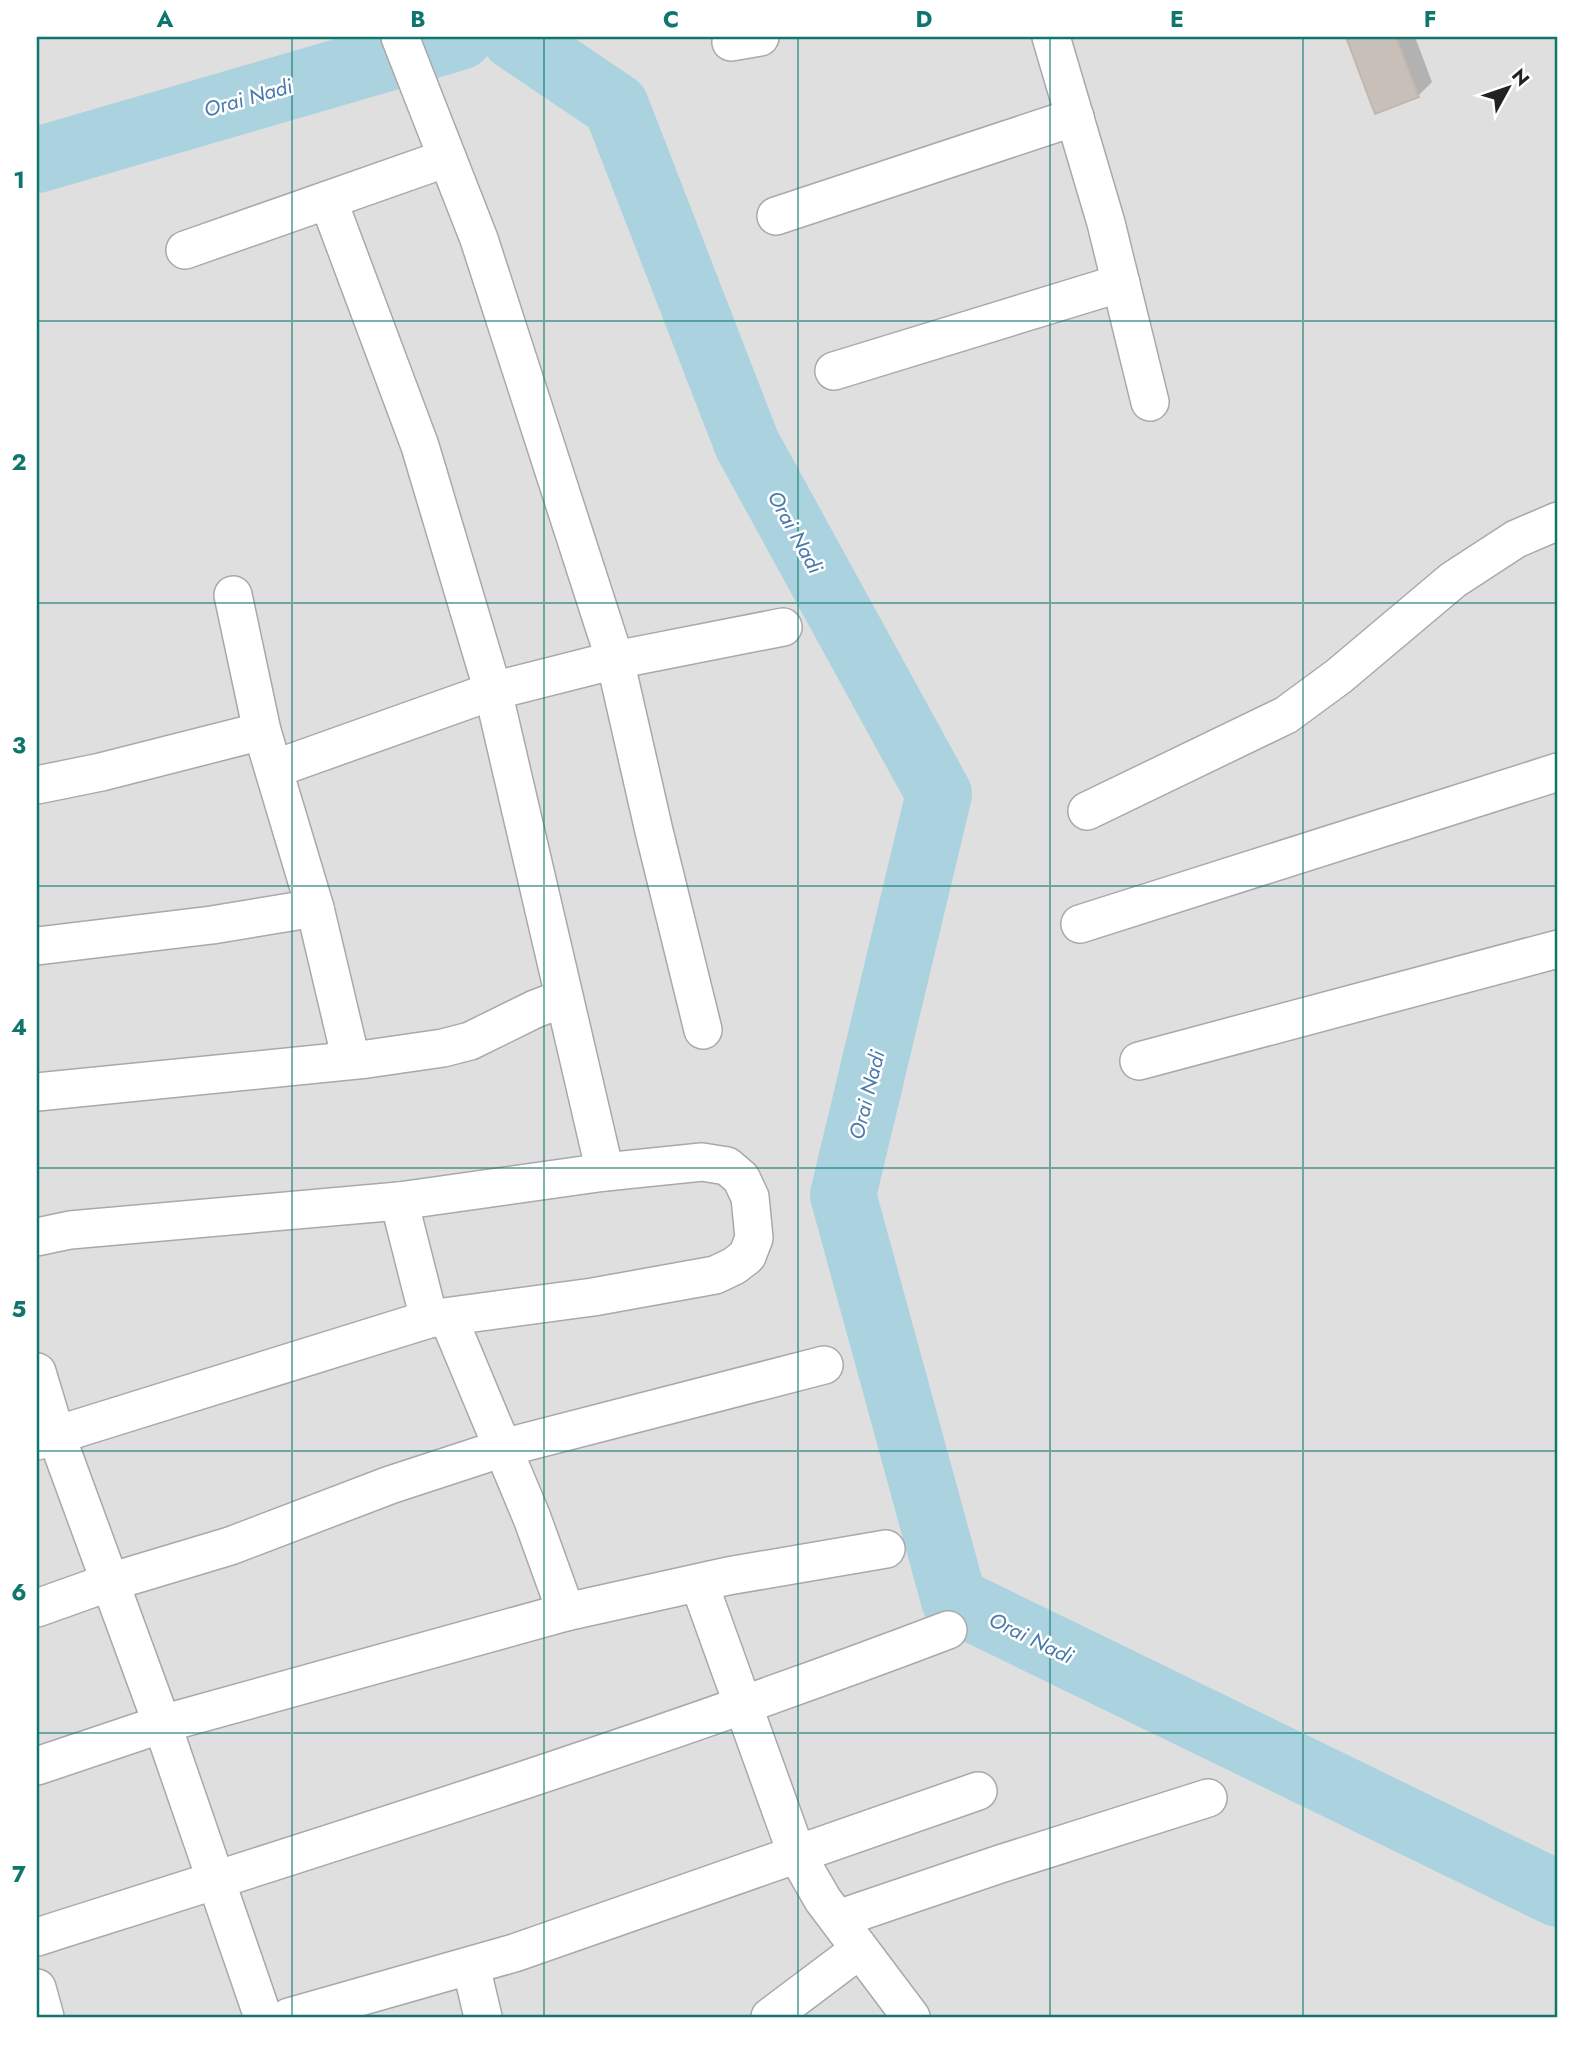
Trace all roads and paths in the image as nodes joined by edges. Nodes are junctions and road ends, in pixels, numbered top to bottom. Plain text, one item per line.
1 (400, 37) edge
2 (1051, 37) edge
3 (1075, 117) junction
4 (447, 158) junction
5 (328, 201) junction
6 (776, 216) dead end
7 (185, 250) dead end
8 (1121, 283) junction
9 (834, 371) dead end
10 (1150, 402) dead end
11 (1558, 521) edge
12 (233, 595) dead end
13 (783, 627) dead end
14 (615, 660) junction
15 (493, 691) junction
16 (262, 731) junction
17 (274, 769) junction
18 (1558, 772) edge
19 (37, 785) edge
20 (1087, 811) dead end
21 (315, 908) junction
22 (1080, 924) dead end
23 (37, 946) edge
24 (1558, 949) edge
25 (565, 998) junction
26 (703, 1030) dead end
27 (351, 1060) junction
28 (1139, 1061) dead end
29 (37, 1092) edge
30 (605, 1172) junction
31 (399, 1201) junction
32 (37, 1237) edge
33 (438, 1318) junction
34 (824, 1365) dead end
35 (37, 1372) edge
36 (46, 1438) edge
37 (503, 1448) junction
38 (887, 1549) dead end
39 (110, 1582) junction
40 (699, 1583) junction
41 (37, 1608) edge
42 (566, 1612) junction
43 (948, 1630) dead end
44 (742, 1707) junction
45 (162, 1724) junction
46 (37, 1766) edge
47 (978, 1791) dead end
48 (1208, 1798) dead end
49 (797, 1855) junction
50 (215, 1880) junction
51 (838, 1919) junction
52 (37, 1937) edge
53 (859, 1950) junction
54 (471, 1966) junction
55 (37, 1987) edge
56 (45, 2017) edge
57 (263, 2017) edge
58 (289, 2017) edge
59 (483, 2017) edge
60 (770, 2017) edge
61 (911, 2017) edge

1 - 4 street
2 - 3 street
3 - 6 street
3 - 8 street
4 - 5 street
4 - 14 street
5 - 7 street
5 - 15 street
8 - 9 street
8 - 10 street
11 - 20 street
12 - 16 street
13 - 14 street
14 - 15 street
14 - 26 street
15 - 17 street
15 - 25 street
16 - 17 street
16 - 19 street
17 - 21 street
18 - 22 street
21 - 23 street
21 - 27 street
24 - 28 street
25 - 27 street
25 - 30 street
27 - 29 street
30 - 31 street
30 - 33 street
31 - 32 street
31 - 33 street
33 - 36 street
33 - 37 street
34 - 37 street
35 - 36 street
36 - 39 street
37 - 39 street
37 - 42 street
38 - 40 street
39 - 41 street
39 - 45 street
40 - 42 street
40 - 44 street
42 - 45 street
43 - 44 street
44 - 49 street
44 - 50 street
45 - 46 street
45 - 50 street
47 - 49 street
48 - 51 street
49 - 51 street
49 - 54 street
50 - 52 street
50 - 57 street
51 - 53 street
53 - 60 street
53 - 61 street
54 - 58 street
54 - 59 street
55 - 56 street

